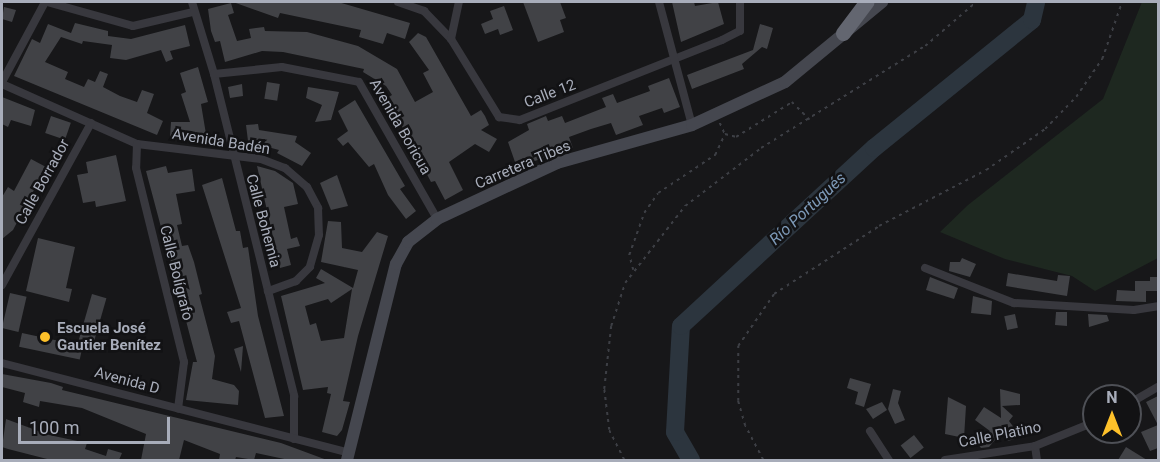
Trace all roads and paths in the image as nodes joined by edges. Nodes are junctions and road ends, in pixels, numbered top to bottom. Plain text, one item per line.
1 (46, 2) edge
2 (192, 2) edge
3 (398, 2) edge
4 (459, 2) edge
5 (659, 2) edge
6 (740, 2) edge
7 (866, 2) edge
8 (882, 2) edge
9 (976, 2) edge
10 (1122, 2) edge
11 (193, 12) junction
12 (843, 33) junction
13 (451, 39) junction
14 (673, 62) junction
15 (214, 74) junction
16 (2, 83) edge
17 (716, 114) junction
18 (810, 120) junction
19 (91, 123) junction
20 (692, 125) junction
21 (725, 134) junction
22 (137, 144) junction
23 (232, 155) junction
24 (437, 219) junction
25 (925, 268) dead end
26 (633, 271) junction
27 (2, 285) edge
28 (268, 291) junction
29 (1158, 306) edge
30 (2, 363) edge
31 (1158, 387) edge
32 (1142, 396) edge
33 (178, 409) junction
34 (1082, 427) edge
35 (870, 432) dead end
36 (294, 439) junction
37 (1035, 446) junction
38 (348, 457) edge
39 (624, 460) edge
40 (763, 460) edge
41 (889, 460) edge
42 (945, 460) edge
43 (1037, 460) edge

1 - 11 street
1 - 16 street
2 - 11 street, Calle Bohemia
3 - 13 street, Calle 12
4 - 13 street
5 - 14 street
6 - 14 street, Calle 12
7 - 12 highway
8 - 12 street, Carretera Tibes
9 - 18 path
10 - 40 path
11 - 15 street, Calle Bohemia
12 - 17 street, Carretera Tibes
13 - 14 street, Calle 12
14 - 20 street
15 - 23 street, Calle Bohemia
15 - 24 street, Avenida Boricua
16 - 19 street, Avenida Badén
17 - 20 street, Carretera Tibes
17 - 21 path
18 - 21 path
18 - 26 path
19 - 22 street, Avenida Badén
19 - 27 street, Calle Borrador
20 - 24 street, Carretera Tibes
21 - 26 path
22 - 23 street, Avenida Badén
22 - 33 street, Calle Bolígrafo
23 - 28 street, Calle Bohemia
23 - 28 street, Avenida Badén
24 - 38 street, Carretera Tibes
25 - 29 street
26 - 39 path
28 - 36 street, Calle Bohemia
30 - 33 street, Avenida D
31 - 32 street
33 - 36 street, Avenida D
34 - 37 street, Calle Platino
35 - 41 street
36 - 38 street, Avenida D
37 - 42 street, Calle Platino
37 - 43 street

